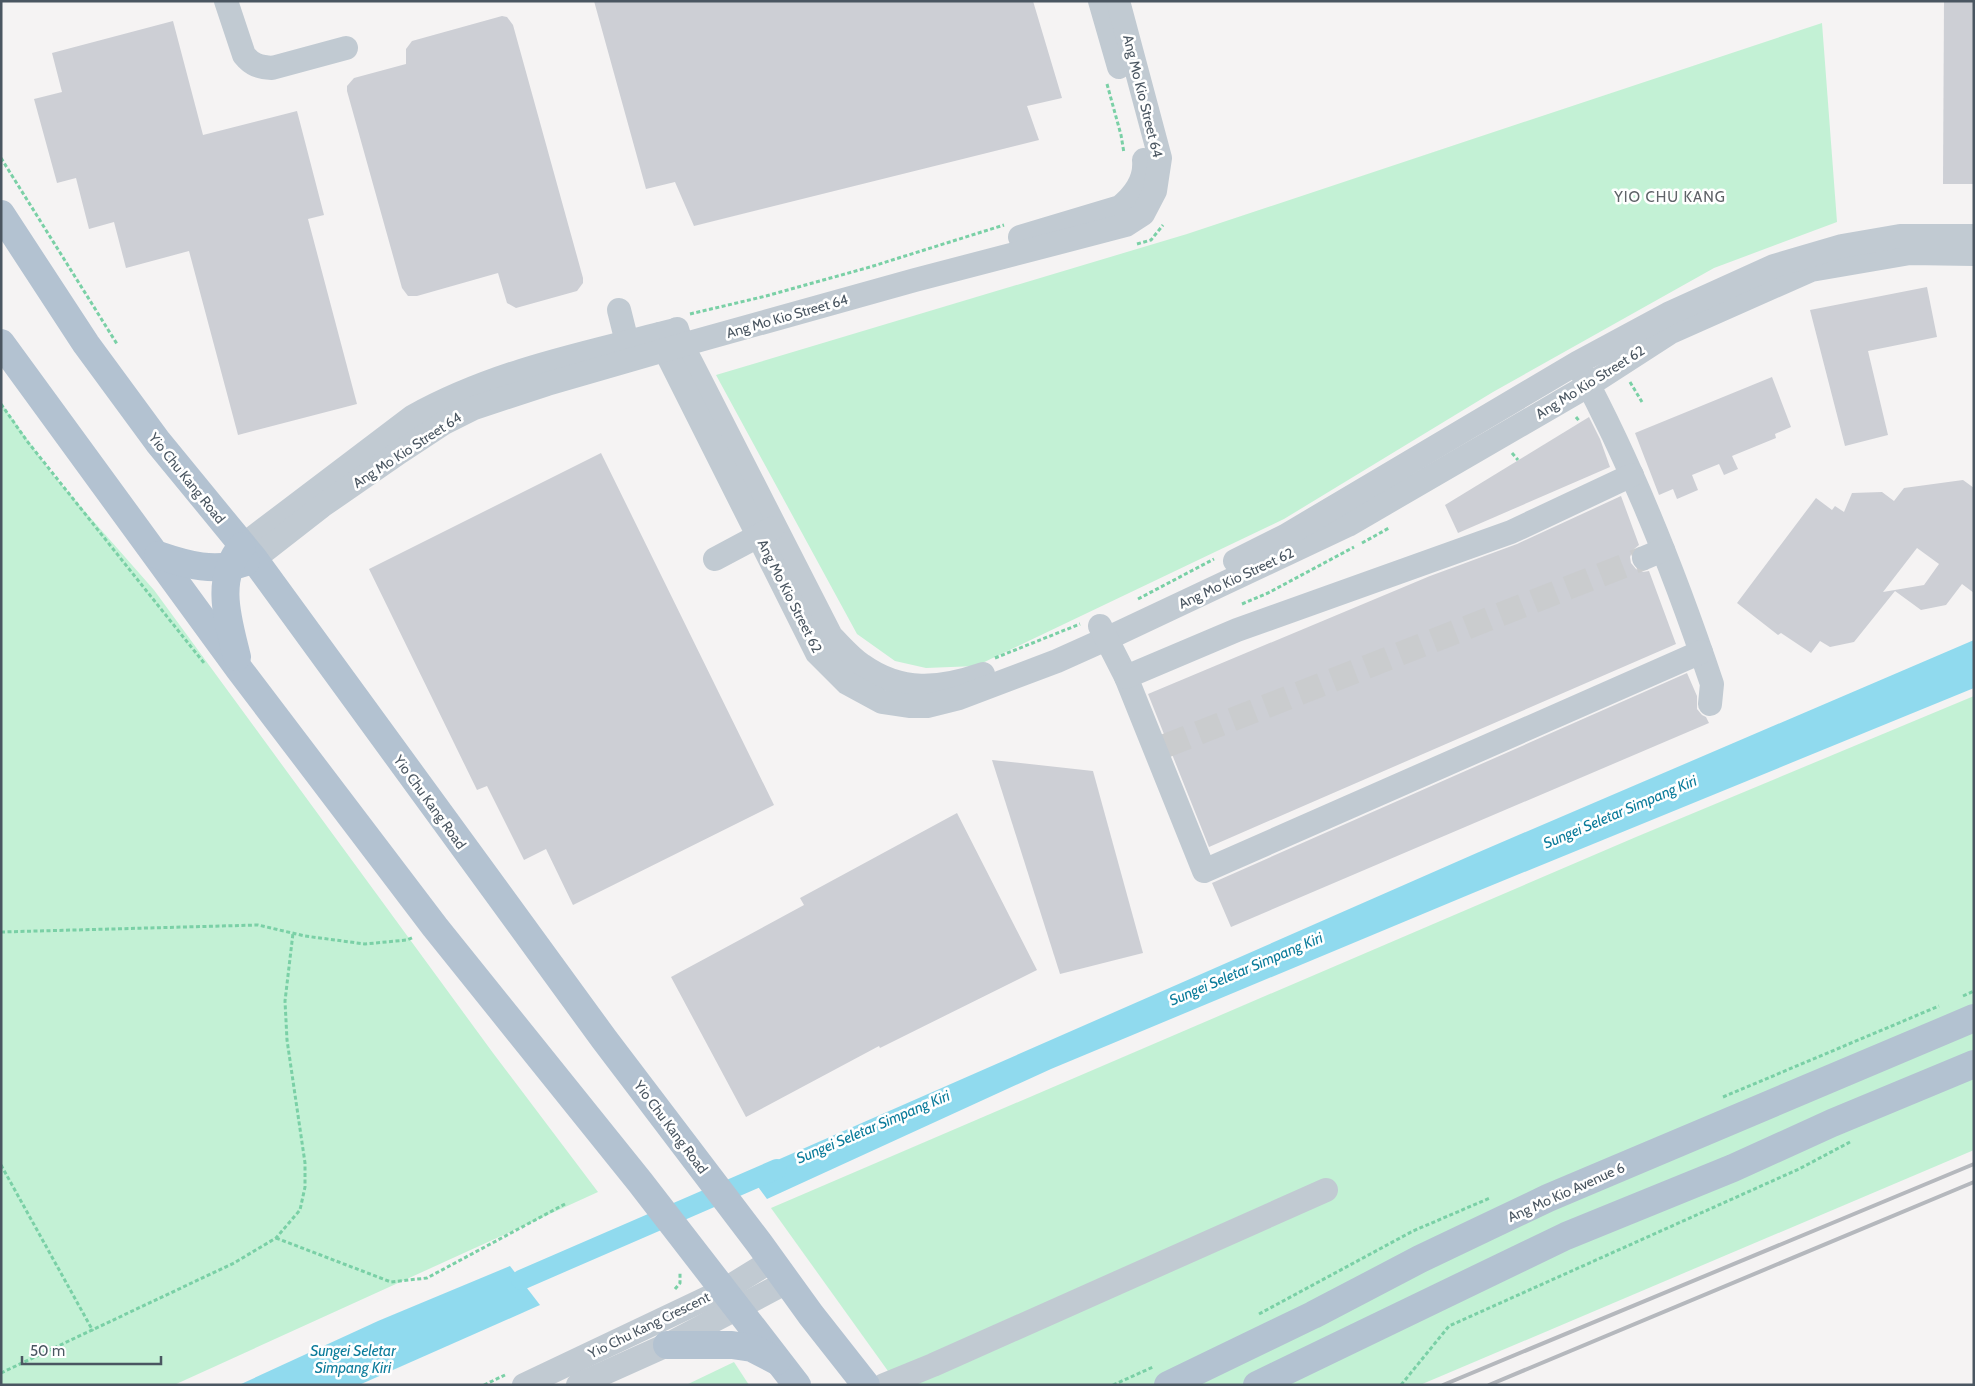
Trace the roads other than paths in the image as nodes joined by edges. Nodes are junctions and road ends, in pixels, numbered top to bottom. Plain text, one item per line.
1 (226, 1) edge
2 (1100, 1) edge
3 (1118, 1) edge
4 (346, 48) dead end
5 (1, 214) edge
6 (1974, 236) edge
7 (1885, 248) junction
8 (1974, 254) edge
9 (619, 310) dead end
10 (673, 335) junction
11 (627, 342) junction
12 (1, 344) edge
13 (1577, 363) junction
14 (1589, 385) junction
15 (470, 399) junction
16 (1632, 475) junction
17 (767, 532) junction
18 (158, 555) junction
19 (241, 557) junction
20 (715, 559) dead end
21 (1098, 629) junction
22 (1701, 652) junction
23 (239, 668) junction
24 (1126, 678) junction
25 (1710, 704) dead end
26 (1974, 1018) edge
27 (1974, 1064) edge
28 (1326, 1190) dead end
29 (771, 1261) junction
30 (787, 1282) junction
31 (731, 1299) junction
32 (667, 1346) junction
33 (778, 1361) junction
34 (524, 1385) edge
35 (578, 1385) edge
36 (797, 1385) edge
37 (866, 1385) edge
38 (884, 1385) edge
39 (1168, 1385) edge
40 (1257, 1385) edge

1 - 4 street
2 - 10 street, Ang Mo Kio Street 64
3 - 10 street, Ang Mo Kio Street 64
5 - 19 main road, Yio Chu Kang Road
6 - 7 street, Ang Mo Kio Street 62
7 - 8 street, Ang Mo Kio Street 62
7 - 13 street, Ang Mo Kio Street 62
7 - 14 street, Ang Mo Kio Street 62
9 - 11 street
10 - 11 street, Ang Mo Kio Street 64
10 - 15 street, Ang Mo Kio Street 64
10 - 17 street, Ang Mo Kio Street 62
11 - 15 street, Ang Mo Kio Street 64
12 - 18 main road
13 - 14 street
13 - 21 street, Ang Mo Kio Street 62
14 - 16 street
14 - 21 street, Ang Mo Kio Street 62
15 - 19 street, Ang Mo Kio Street 64
16 - 22 street
16 - 24 street
17 - 20 street
17 - 21 street, Ang Mo Kio Street 62
18 - 19 main road
18 - 23 main road
19 - 23 main road
19 - 29 main road, Yio Chu Kang Road
21 - 24 street
22 - 24 street
22 - 25 street
23 - 31 main road
26 - 39 main road, Ang Mo Kio Avenue 6
27 - 40 main road
28 - 38 street
29 - 30 main road, Yio Chu Kang Road
29 - 31 street, Yio Chu Kang Crescent
30 - 31 street, Yio Chu Kang Crescent
30 - 37 main road, Yio Chu Kang Road
31 - 32 street, Yio Chu Kang Crescent
31 - 33 main road
31 - 34 street, Yio Chu Kang Crescent
32 - 33 main road
32 - 35 street, Yio Chu Kang Crescent
33 - 36 main road

